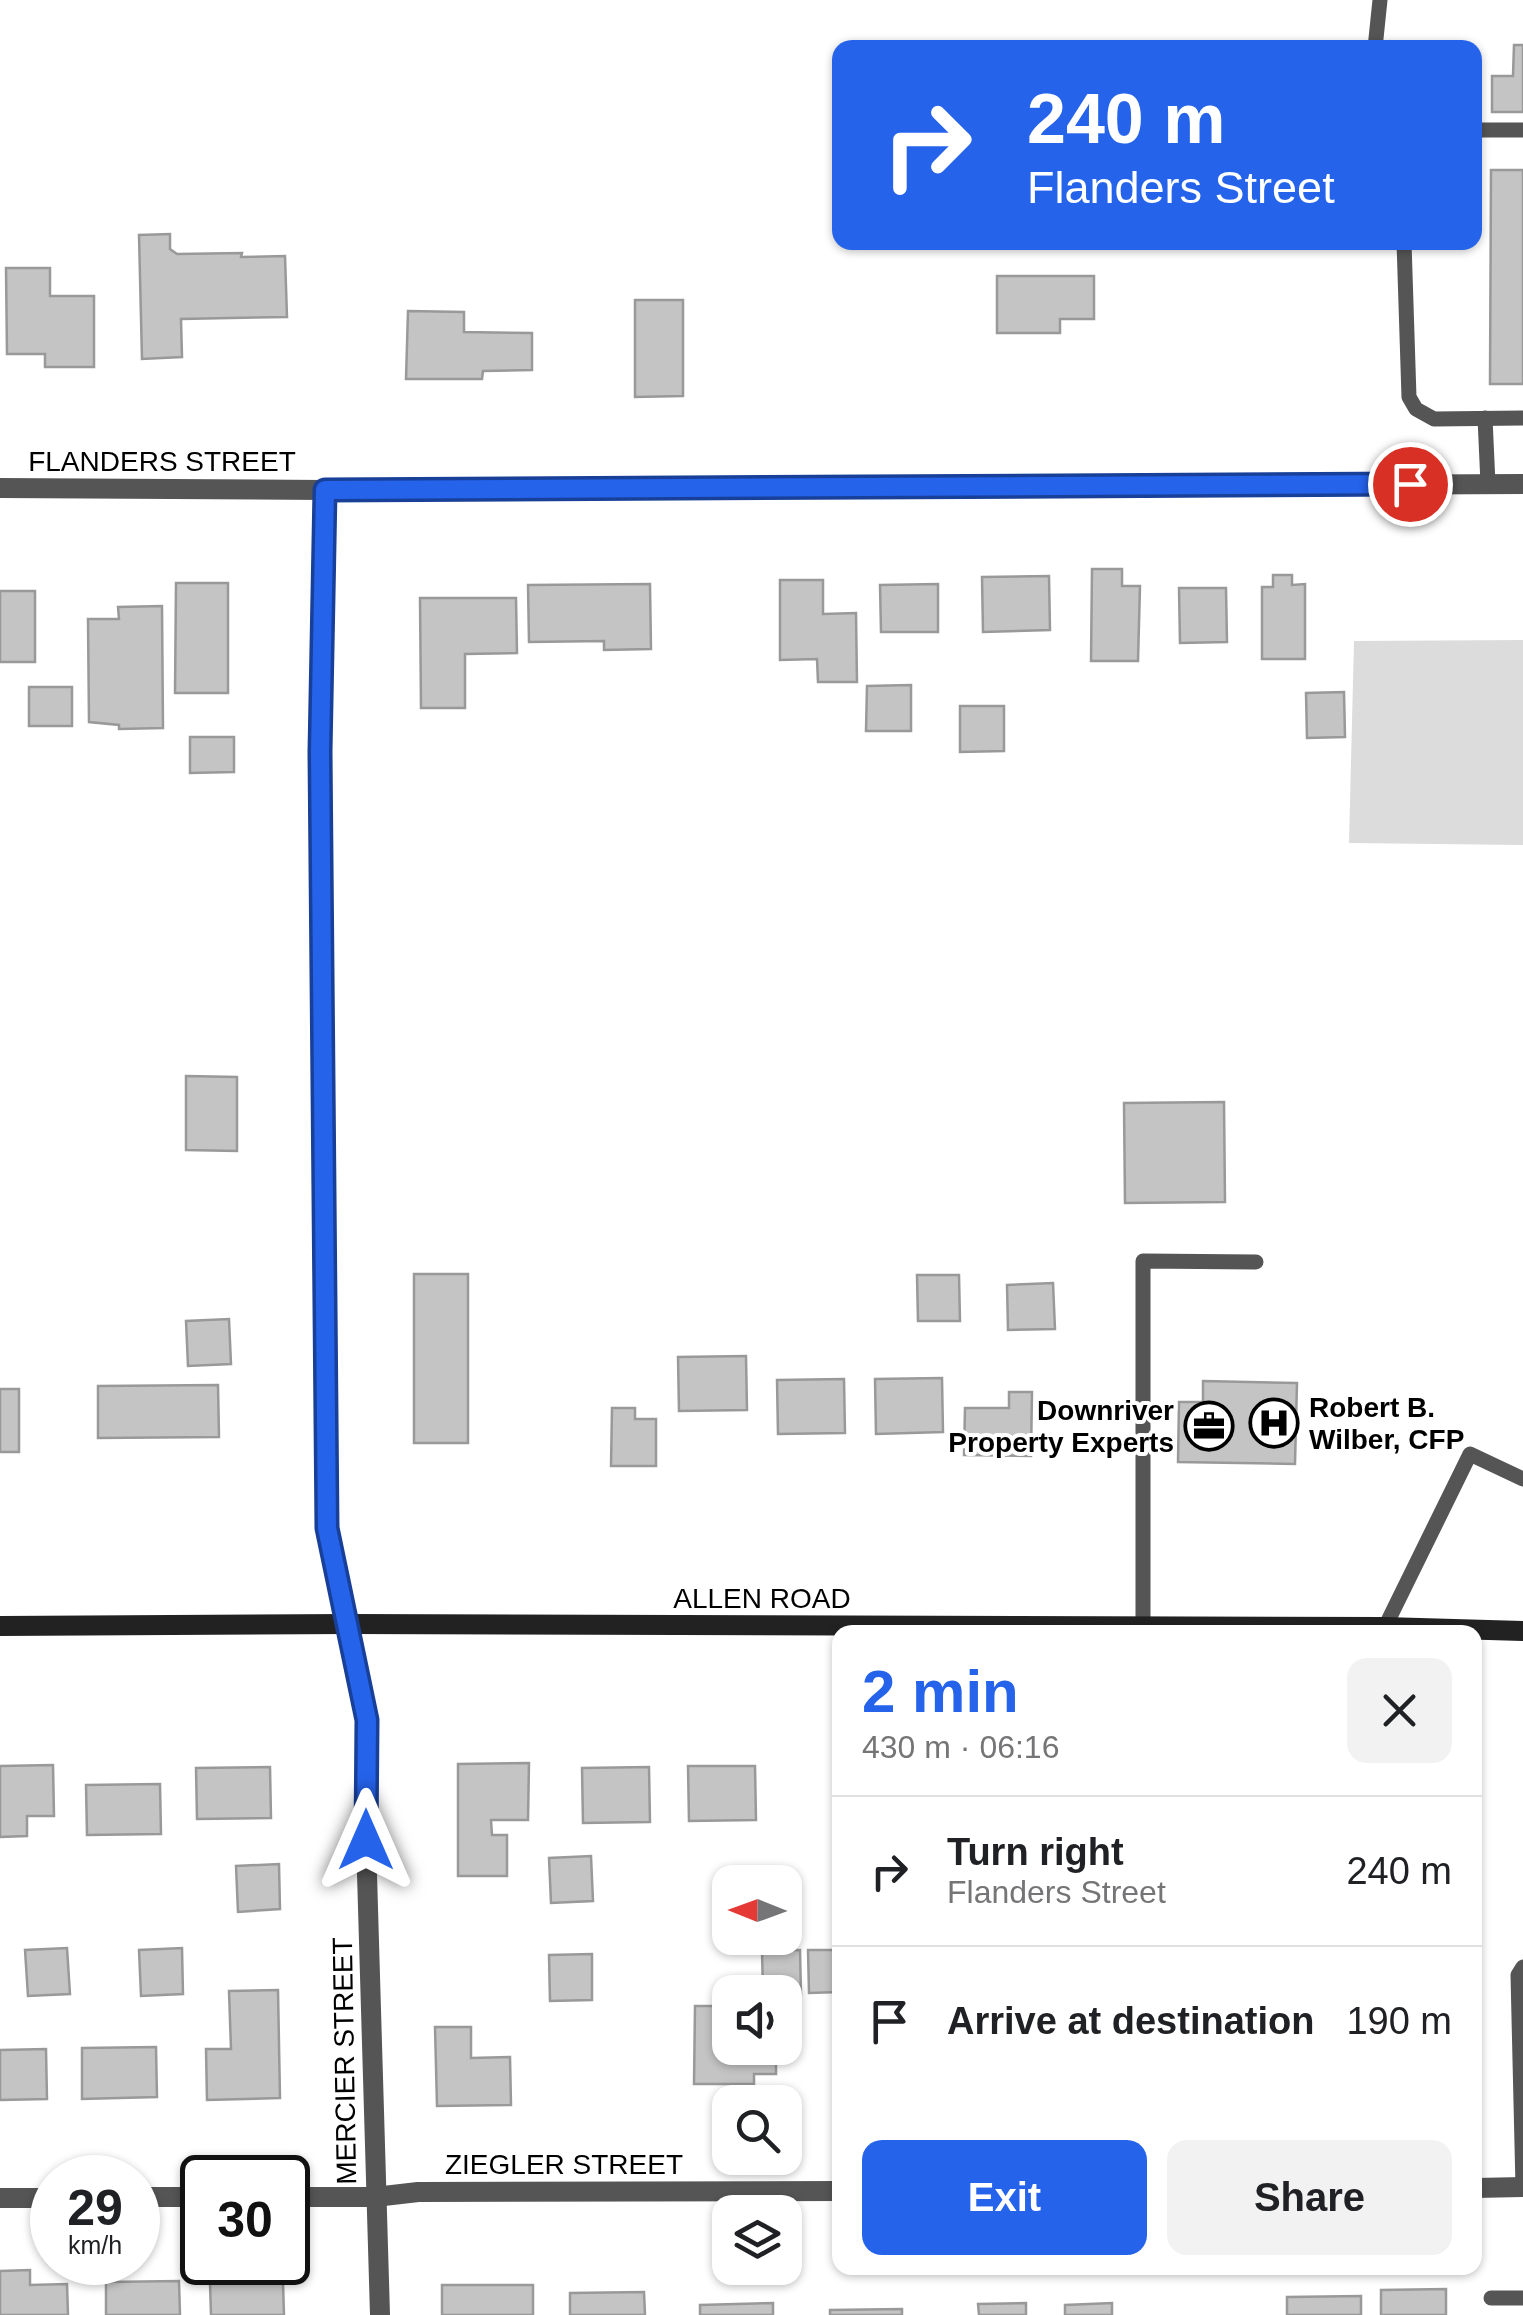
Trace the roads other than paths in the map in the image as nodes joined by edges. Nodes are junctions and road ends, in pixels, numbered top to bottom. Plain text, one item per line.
1 (1380, 0) edge
2 (1376, 40) edge
3 (1482, 130) edge
4 (1523, 130) edge
5 (1404, 250) edge
6 (1485, 418) junction
7 (1523, 418) edge
8 (1488, 484) junction
9 (1523, 484) edge
10 (0, 488) edge
11 (325, 490) junction
12 (1256, 1262) dead end
13 (1523, 1479) edge
14 (348, 1624) junction
15 (1143, 1625) edge
16 (1386, 1625) edge
17 (0, 1626) edge
18 (832, 1628) edge
19 (1482, 1630) edge
20 (1523, 1631) edge
21 (1523, 1967) edge
22 (1523, 2187) edge
23 (1482, 2188) edge
24 (832, 2191) edge
25 (375, 2196) junction
26 (310, 2197) edge
27 (0, 2198) edge
28 (30, 2198) edge
29 (1491, 2298) dead end
30 (1523, 2298) edge
31 (380, 2315) edge

1 - 2 lane
3 - 4 lane
5 - 6 lane
6 - 7 lane
6 - 8 lane
8 - 9 street, FLANDERS STREET
8 - 11 street, FLANDERS STREET
10 - 11 street, FLANDERS STREET
11 - 14 street, MERCIER STREET
12 - 15 lane
13 - 16 lane
14 - 17 main road, ALLEN ROAD
14 - 18 main road, ALLEN ROAD
14 - 25 street, MERCIER STREET
19 - 20 main road, ALLEN ROAD
21 - 22 lane
22 - 23 street
24 - 25 street, ZIEGLER STREET
25 - 26 street, ZIEGLER STREET
25 - 31 street, MERCIER STREET
27 - 28 street
29 - 30 lane

